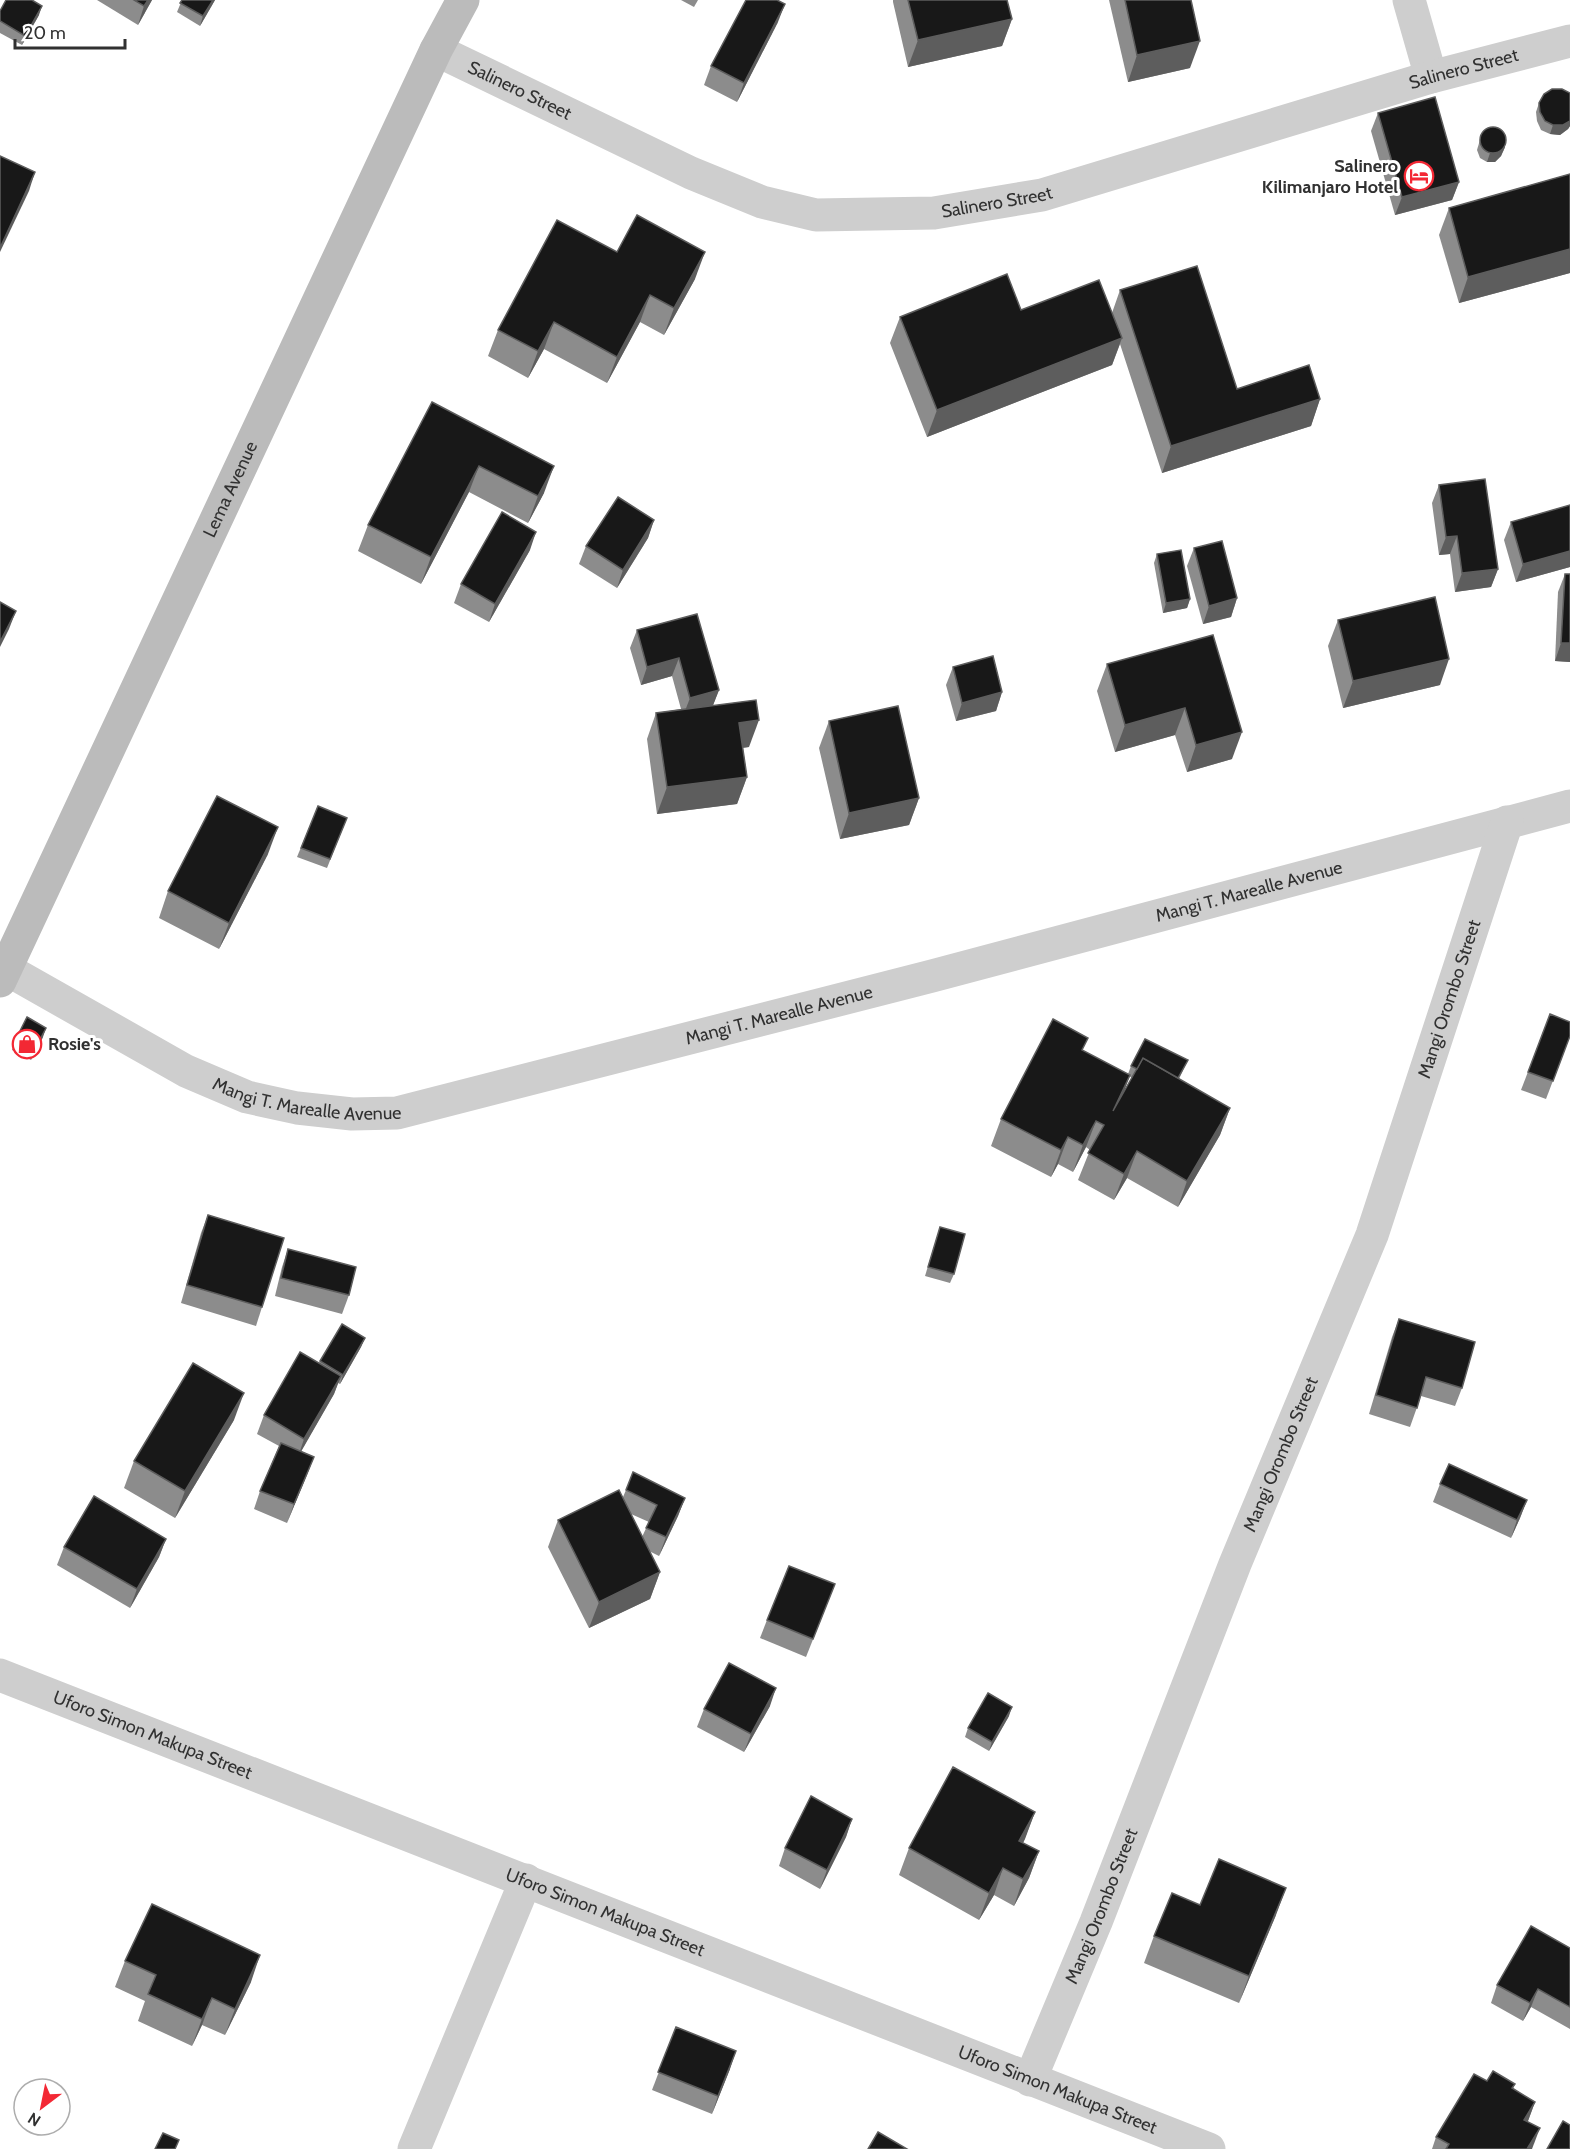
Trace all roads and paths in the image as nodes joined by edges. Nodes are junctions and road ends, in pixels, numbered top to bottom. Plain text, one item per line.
1 (463, 0) edge
2 (1409, 0) edge
3 (1570, 41) edge
4 (436, 50) junction
5 (1431, 77) junction
6 (1570, 806) edge
7 (1507, 822) junction
8 (3, 975) edge
9 (0, 1675) edge
10 (526, 1880) junction
11 (1030, 2080) junction
12 (414, 2149) edge
13 (1209, 2149) edge

1 - 4 main road, Lema Avenue
2 - 5 street
3 - 5 street, Salinero Street
4 - 5 street, Salinero Street
4 - 8 main road, Lema Avenue
6 - 7 street, Mangi T. Marealle Avenue
7 - 8 street, Mangi T. Marealle Avenue
7 - 11 street, Mangi Orombo Street
9 - 10 street, Uforo Simon Makupa Street
10 - 11 street, Uforo Simon Makupa Street
10 - 12 street
11 - 13 street, Uforo Simon Makupa Street

